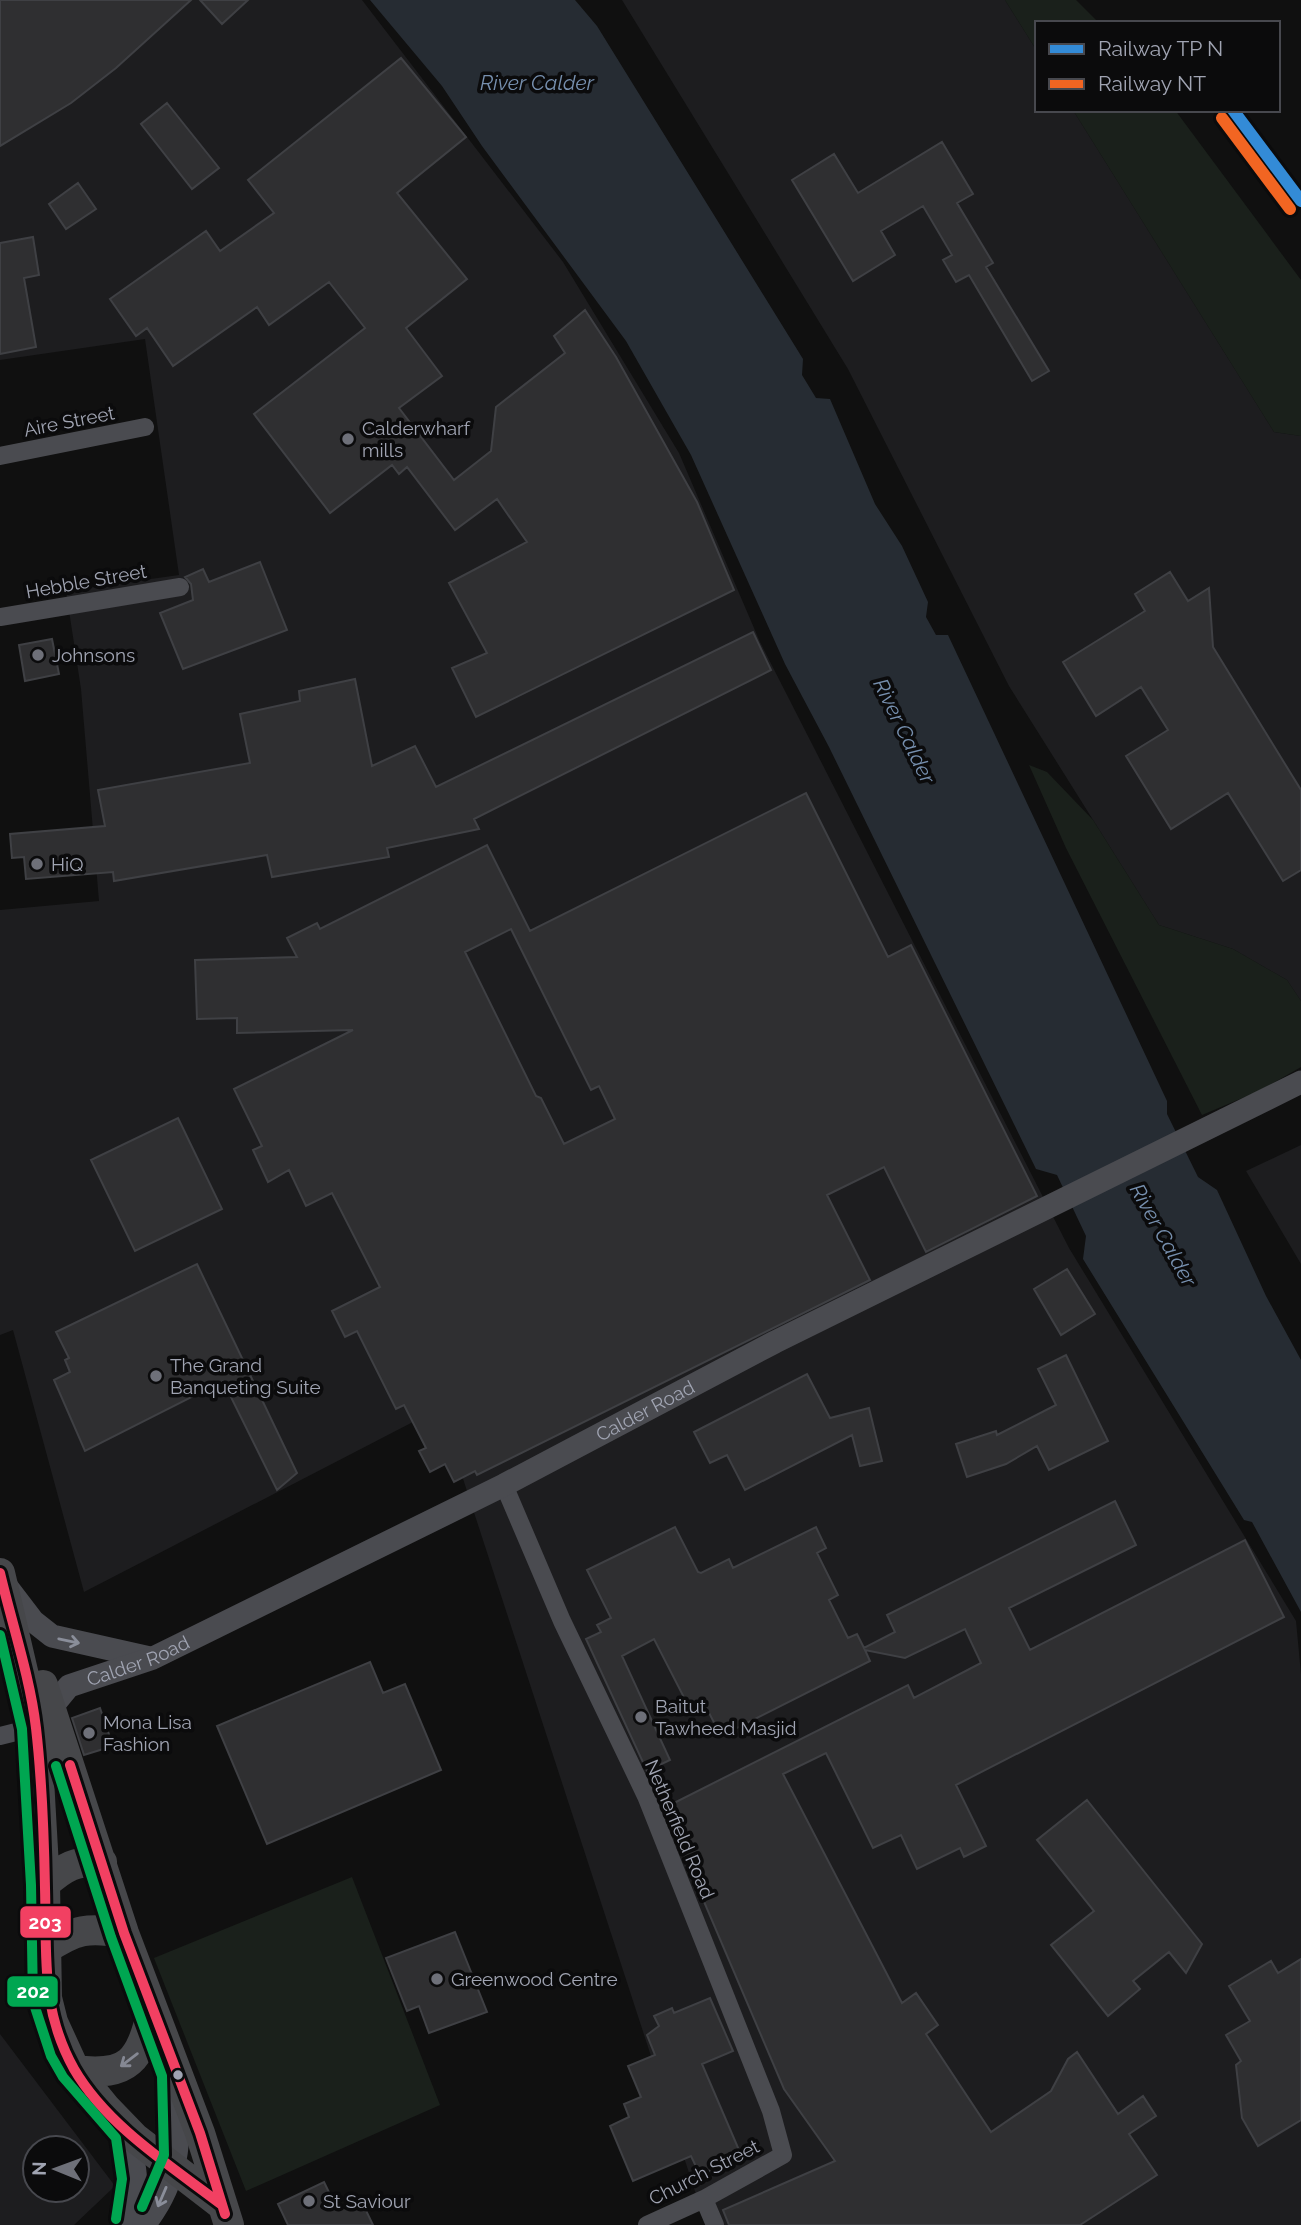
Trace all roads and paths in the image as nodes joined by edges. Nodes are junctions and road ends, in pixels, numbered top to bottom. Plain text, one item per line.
1 (145, 427) dead end
2 (0, 456) edge
3 (180, 587) dead end
4 (0, 617) edge
5 (1301, 1082) edge
6 (504, 1485) junction
7 (1, 1583) edge
8 (153, 1658) junction
9 (43, 1718) junction
10 (0, 1736) edge
11 (102, 1862) junction
12 (45, 1884) junction
13 (124, 1933) junction
14 (46, 1949) junction
15 (152, 2011) junction
16 (75, 2070) junction
17 (176, 2073) junction
18 (773, 2117) joint
19 (129, 2133) junction
20 (174, 2167) junction
21 (704, 2199) junction
22 (225, 2215) edge
23 (129, 2225) edge
24 (144, 2225) edge
25 (647, 2225) edge
26 (715, 2225) edge

1 - 2 street, Aire Street
3 - 4 street, Hebble Street
5 - 6 street, Calder Road
6 - 8 street, Calder Road
6 - 18 street, Netherfield Road
7 -> 8 street
7 - 9 highway
8 - 9 street, Calder Road
9 - 10 street
9 - 11 highway
9 - 12 highway
11 - 12 highway
11 - 13 highway
12 - 14 highway
13 - 14 highway
13 - 15 highway
14 - 16 highway
15 -> 16 highway
15 - 17 highway
16 - 19 highway
17 - 20 street
17 - 22 highway
18 - 21 street, Church Street
19 - 20 highway
19 - 23 street
20 - 22 highway
20 -> 24 street
21 - 25 street, Church Street
21 - 26 street

